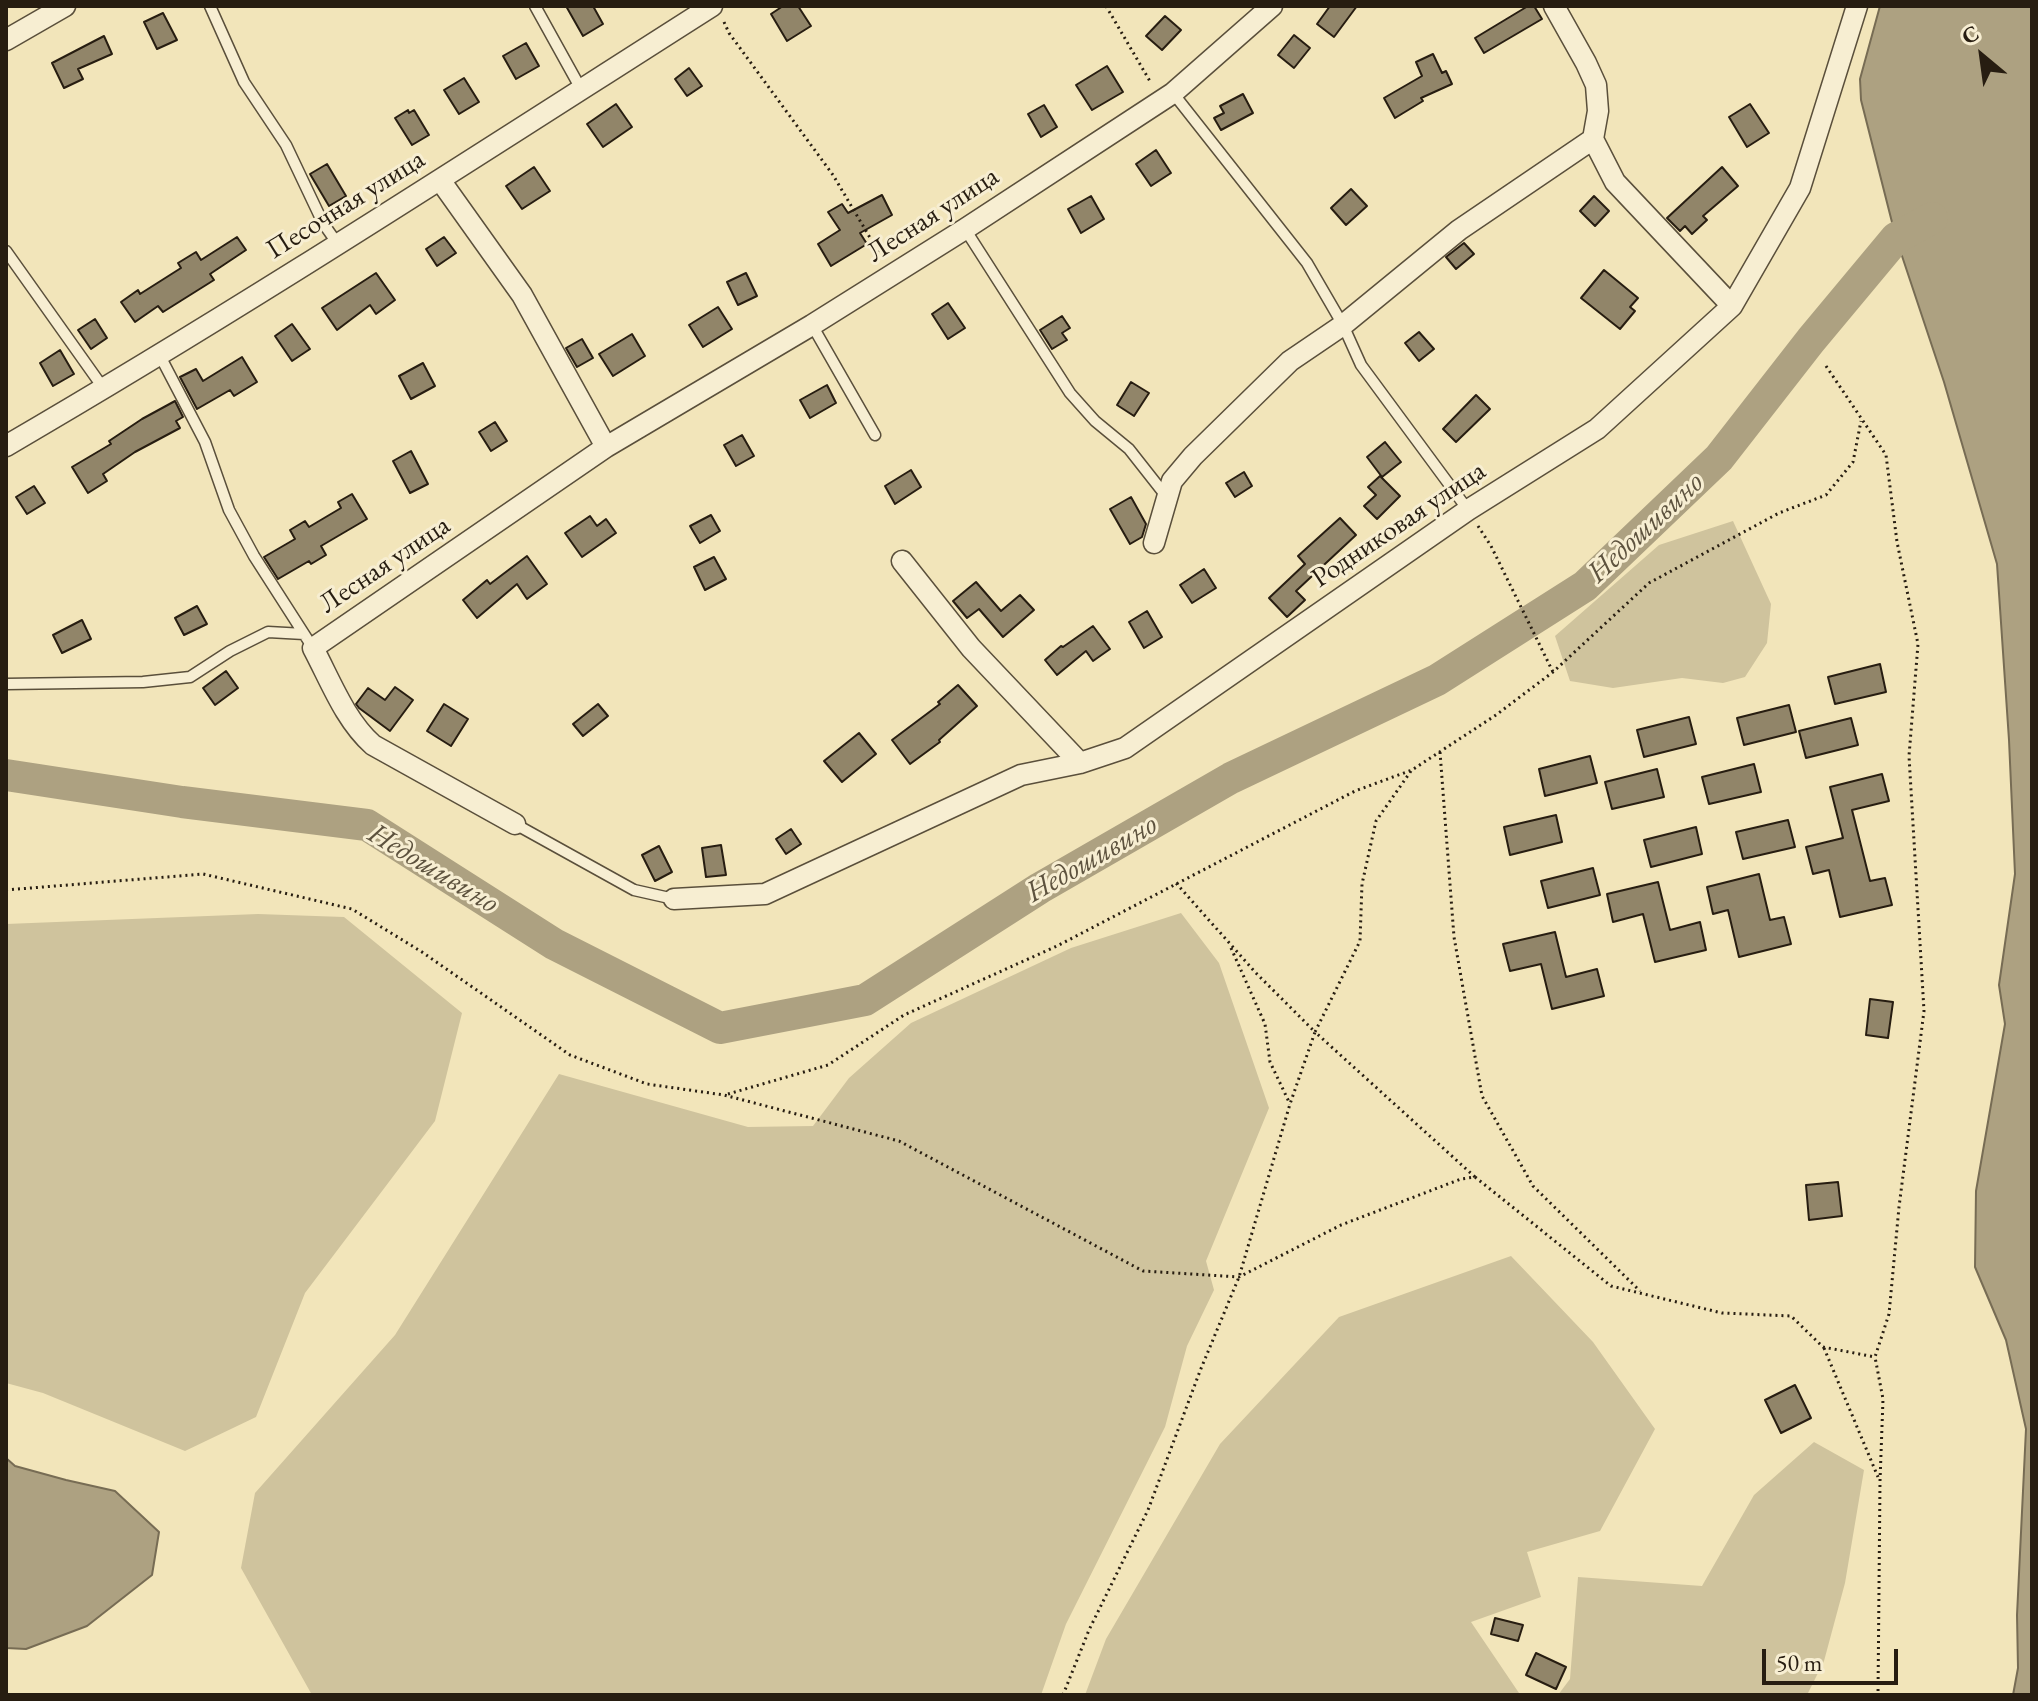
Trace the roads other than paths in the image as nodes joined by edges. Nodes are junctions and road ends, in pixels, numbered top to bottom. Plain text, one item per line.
1 (65, 6) edge
2 (210, 6) edge
3 (535, 6) edge
4 (1272, 6) edge
5 (1554, 6) edge
6 (1857, 6) edge
7 (717, 13) edge
8 (6, 40) edge
9 (581, 89) junction
10 (1167, 96) junction
11 (1593, 139) junction
12 (440, 180) junction
13 (965, 229) junction
14 (337, 243) junction
15 (6, 251) edge
16 (1732, 306) junction
17 (812, 325) junction
18 (1343, 325) junction
19 (159, 354) junction
20 (104, 389) junction
21 (875, 435) dead end
22 (6, 446) edge
23 (606, 447) junction
24 (1167, 498) junction
25 (1468, 510) junction
26 (1154, 543) dead end
27 (902, 561) dead end
28 (309, 641) junction
29 (6, 684) edge
30 (1080, 763) junction
31 (515, 824) joint
32 (674, 899) joint

1 - 8 street
2 - 14 lane
3 - 9 lane
4 - 10 street, Лесная улица
5 - 11 street
6 - 16 street, Родниковая улица
7 - 9 street, Песочная улица
9 - 12 street, Песочная улица
10 - 13 street, Лесная улица
10 - 18 lane
11 - 16 street
11 - 18 street
12 - 14 street, Песочная улица
12 - 23 street
13 - 17 street, Лесная улица
13 - 24 lane
14 - 19 street, Песочная улица
15 - 20 lane
16 - 25 street, Родниковая улица
17 - 21 lane
17 - 23 street, Лесная улица
18 - 24 street
18 - 25 lane
19 - 20 street, Песочная улица
19 - 28 lane
20 - 22 street, Песочная улица
23 - 28 street, Лесная улица
24 - 26 street
25 - 30 street, Родниковая улица
27 - 30 street
28 - 29 lane
28 - 31 street
30 - 32 street, Родниковая улица
31 - 32 lane

